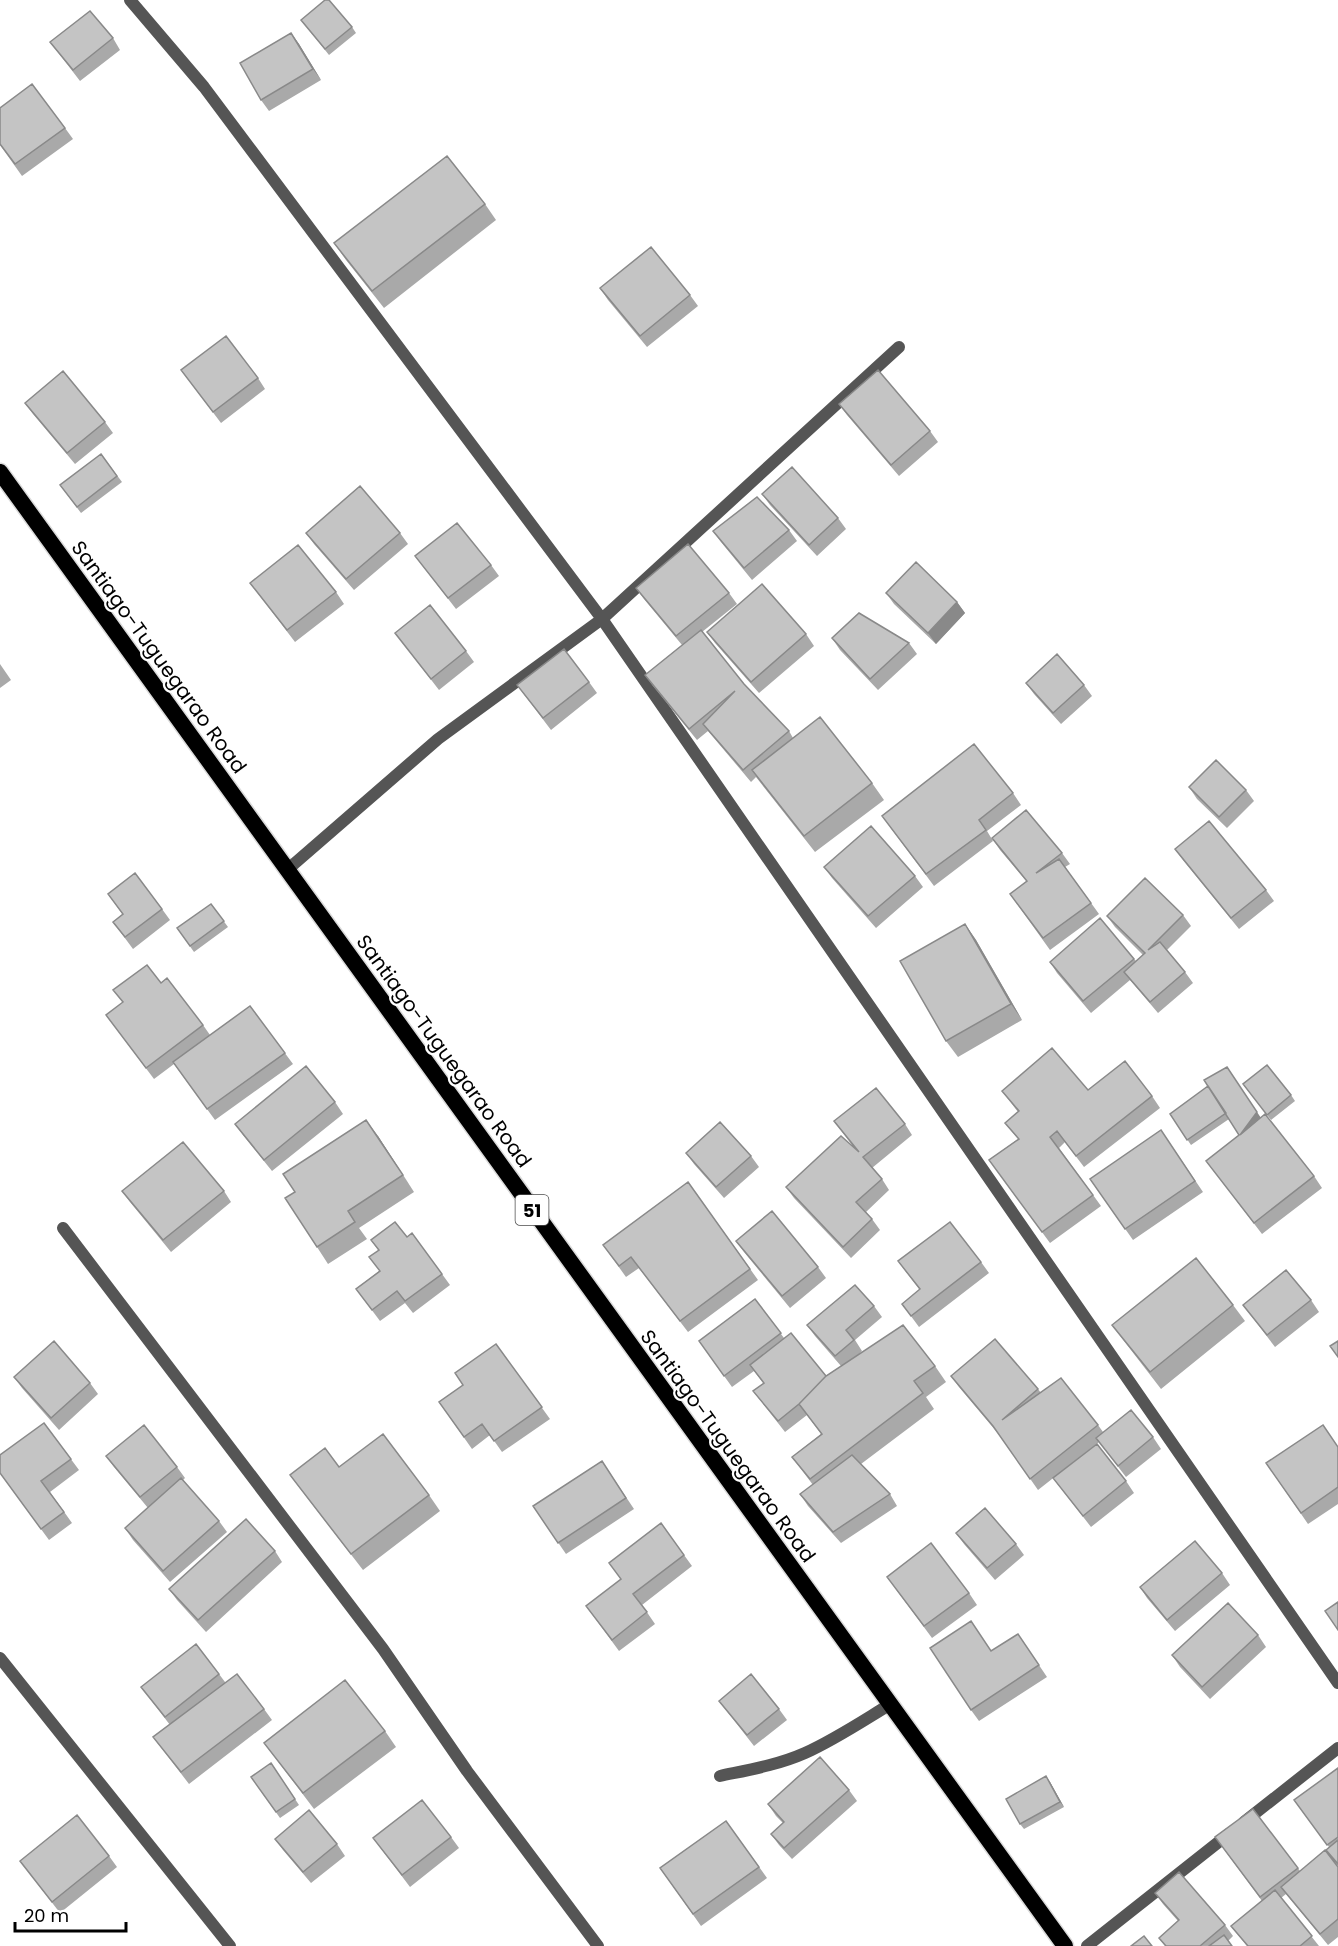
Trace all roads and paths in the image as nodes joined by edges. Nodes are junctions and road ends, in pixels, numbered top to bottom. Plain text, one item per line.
1 (130, 0) edge
2 (899, 347) dead end
3 (0, 472) edge
4 (602, 619) junction
5 (287, 870) junction
6 (63, 1228) dead end
7 (0, 1658) edge
8 (1338, 1683) edge
9 (889, 1705) junction
10 (1338, 1748) edge
11 (720, 1776) dead end
12 (230, 1946) edge
13 (598, 1946) edge
14 (1065, 1946) edge
15 (1087, 1946) edge

1 - 4 street
2 - 4 street
3 - 5 highway, Santiago-Tuguegarao Road / 51
4 - 5 street
4 - 8 street
5 - 9 highway, Santiago-Tuguegarao Road / 51
6 - 13 street
7 - 12 street
9 - 11 street
9 - 14 highway, Santiago-Tuguegarao Road / 51
10 - 15 street

